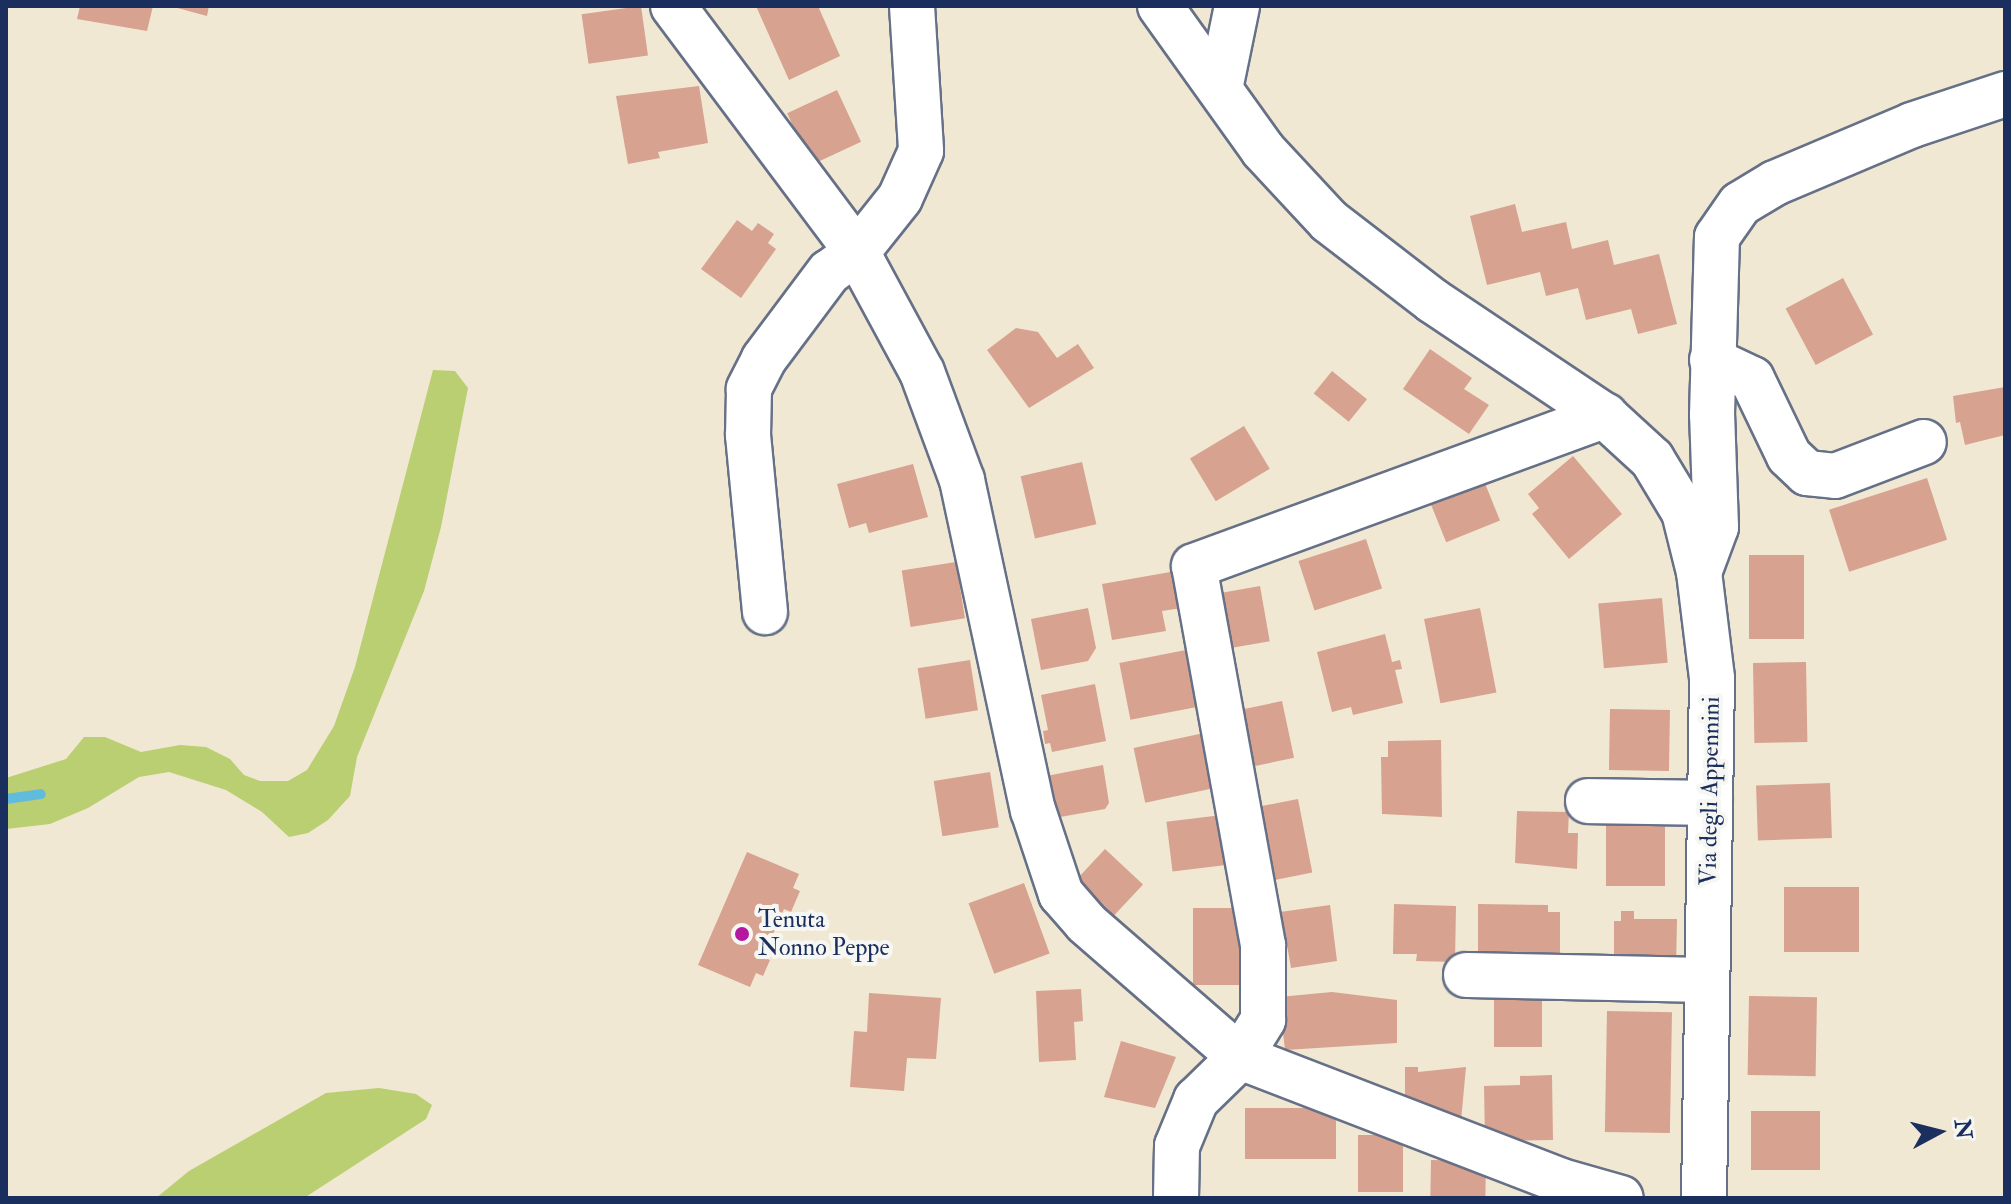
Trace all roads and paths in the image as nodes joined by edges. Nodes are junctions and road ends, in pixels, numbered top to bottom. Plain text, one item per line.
1 (673, 6) edge
2 (912, 6) edge
3 (1160, 6) edge
4 (1237, 6) edge
5 (1220, 89) junction
6 (2005, 94) edge
7 (857, 252) junction
8 (1712, 360) junction
9 (1605, 416) junction
10 (1924, 442) dead end
11 (1699, 572) junction
12 (765, 612) dead end
13 (1588, 801) dead end
14 (1710, 803) junction
15 (1466, 975) dead end
16 (1707, 980) junction
17 (1240, 1057) junction
18 (1176, 1198) edge
19 (1621, 1198) edge
20 (1704, 1198) edge

1 - 7 street
2 - 7 street
3 - 5 street, Via degli Appennini
4 - 5 street
5 - 9 street, Via degli Appennini
6 - 8 street
7 - 12 street
7 - 17 street
8 - 10 street
8 - 11 street
9 - 11 street, Via degli Appennini
9 - 17 street
11 - 14 street, Via degli Appennini
13 - 14 street
14 - 16 street, Via degli Appennini
15 - 16 street
16 - 20 street, Via degli Appennini
17 - 18 street
17 - 19 street

